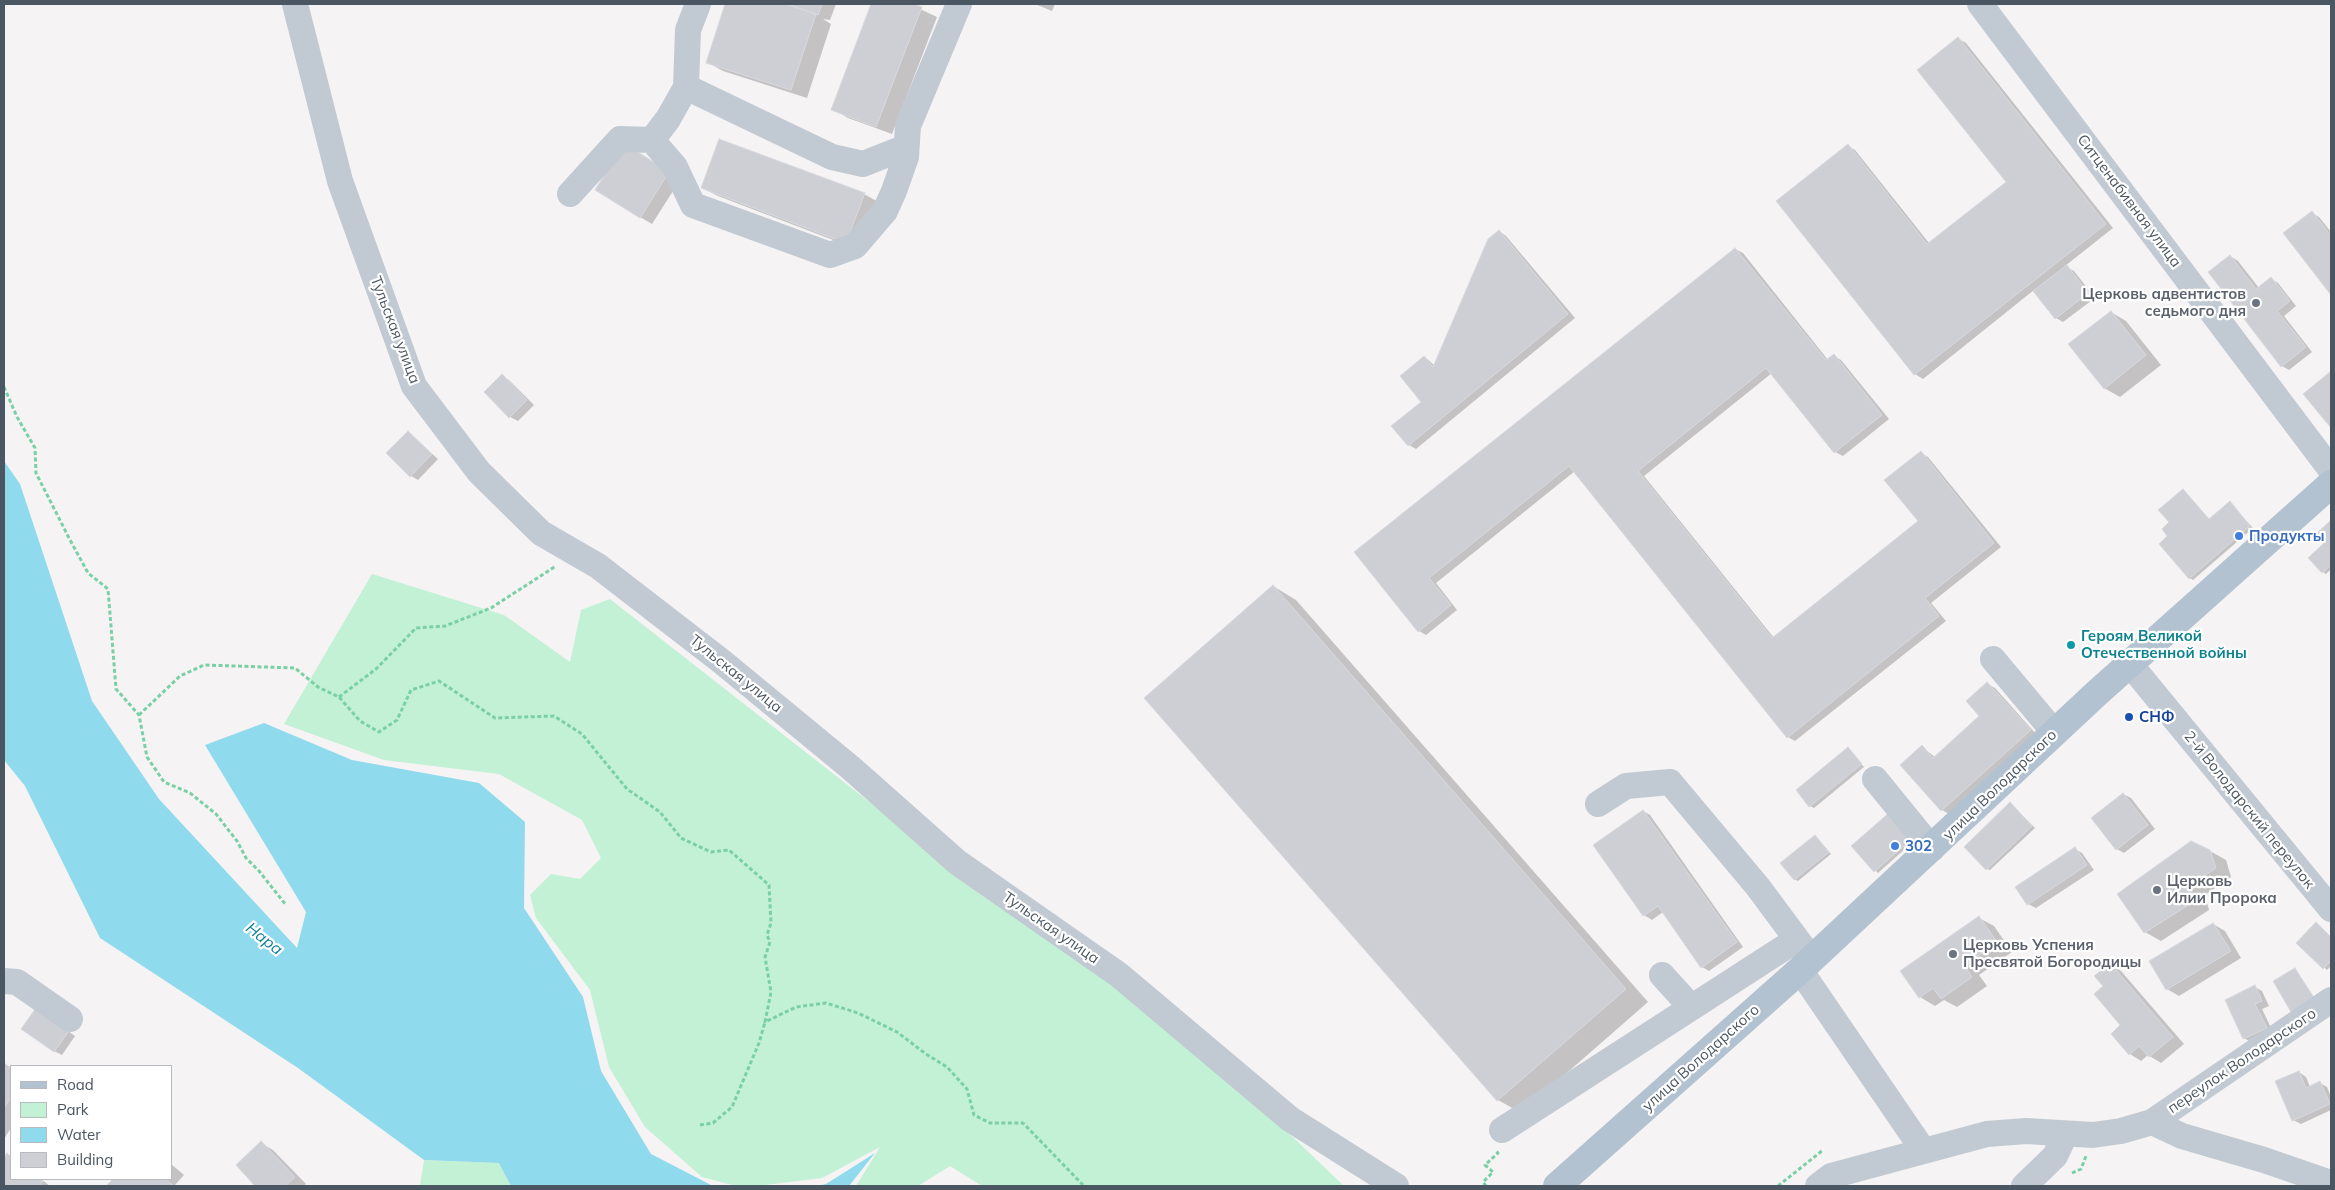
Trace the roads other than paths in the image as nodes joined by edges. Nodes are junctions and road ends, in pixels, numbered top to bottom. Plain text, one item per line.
1 (295, 4) edge
2 (698, 4) edge
3 (959, 4) edge
4 (1985, 5) edge
5 (686, 88) junction
6 (652, 140) junction
7 (906, 147) junction
8 (570, 194) dead end
9 (2331, 470) edge
10 (2331, 484) edge
11 (1993, 659) dead end
12 (2130, 664) junction
13 (2054, 732) junction
14 (1875, 779) dead end
15 (1598, 804) dead end
16 (1932, 849) junction
17 (2331, 910) edge
18 (1803, 956) junction
19 (1662, 975) dead end
20 (4, 981) edge
21 (2331, 1000) edge
22 (1691, 1007) junction
23 (70, 1019) dead end
24 (2152, 1122) junction
25 (1502, 1130) road end
26 (2065, 1135) junction
27 (1923, 1150) junction
28 (2331, 1183) edge
29 (1396, 1186) edge
30 (1558, 1186) edge
31 (1818, 1186) edge
32 (2024, 1186) edge

1 - 29 street, Тульская улица
2 - 5 street
3 - 7 street
4 - 9 street, Ситценабивная улица
5 - 6 street
5 - 7 street
6 - 7 street
6 - 8 street
10 - 12 main road, улица Володарского
11 - 13 street
12 - 13 main road, улица Володарского
12 - 17 street, 2-й Володарский переулок
13 - 16 main road, улица Володарского
14 - 16 street
15 - 18 street
16 - 18 main road, улица Володарского
18 - 22 street
18 - 27 street
18 - 30 main road, улица Володарского
19 - 22 street
20 - 23 street
21 - 24 street, переулок Володарского
22 - 25 street
24 - 26 street, переулок Володарского
24 - 28 street
26 - 27 street, переулок Володарского
26 - 32 street
27 - 31 street, переулок Володарского

